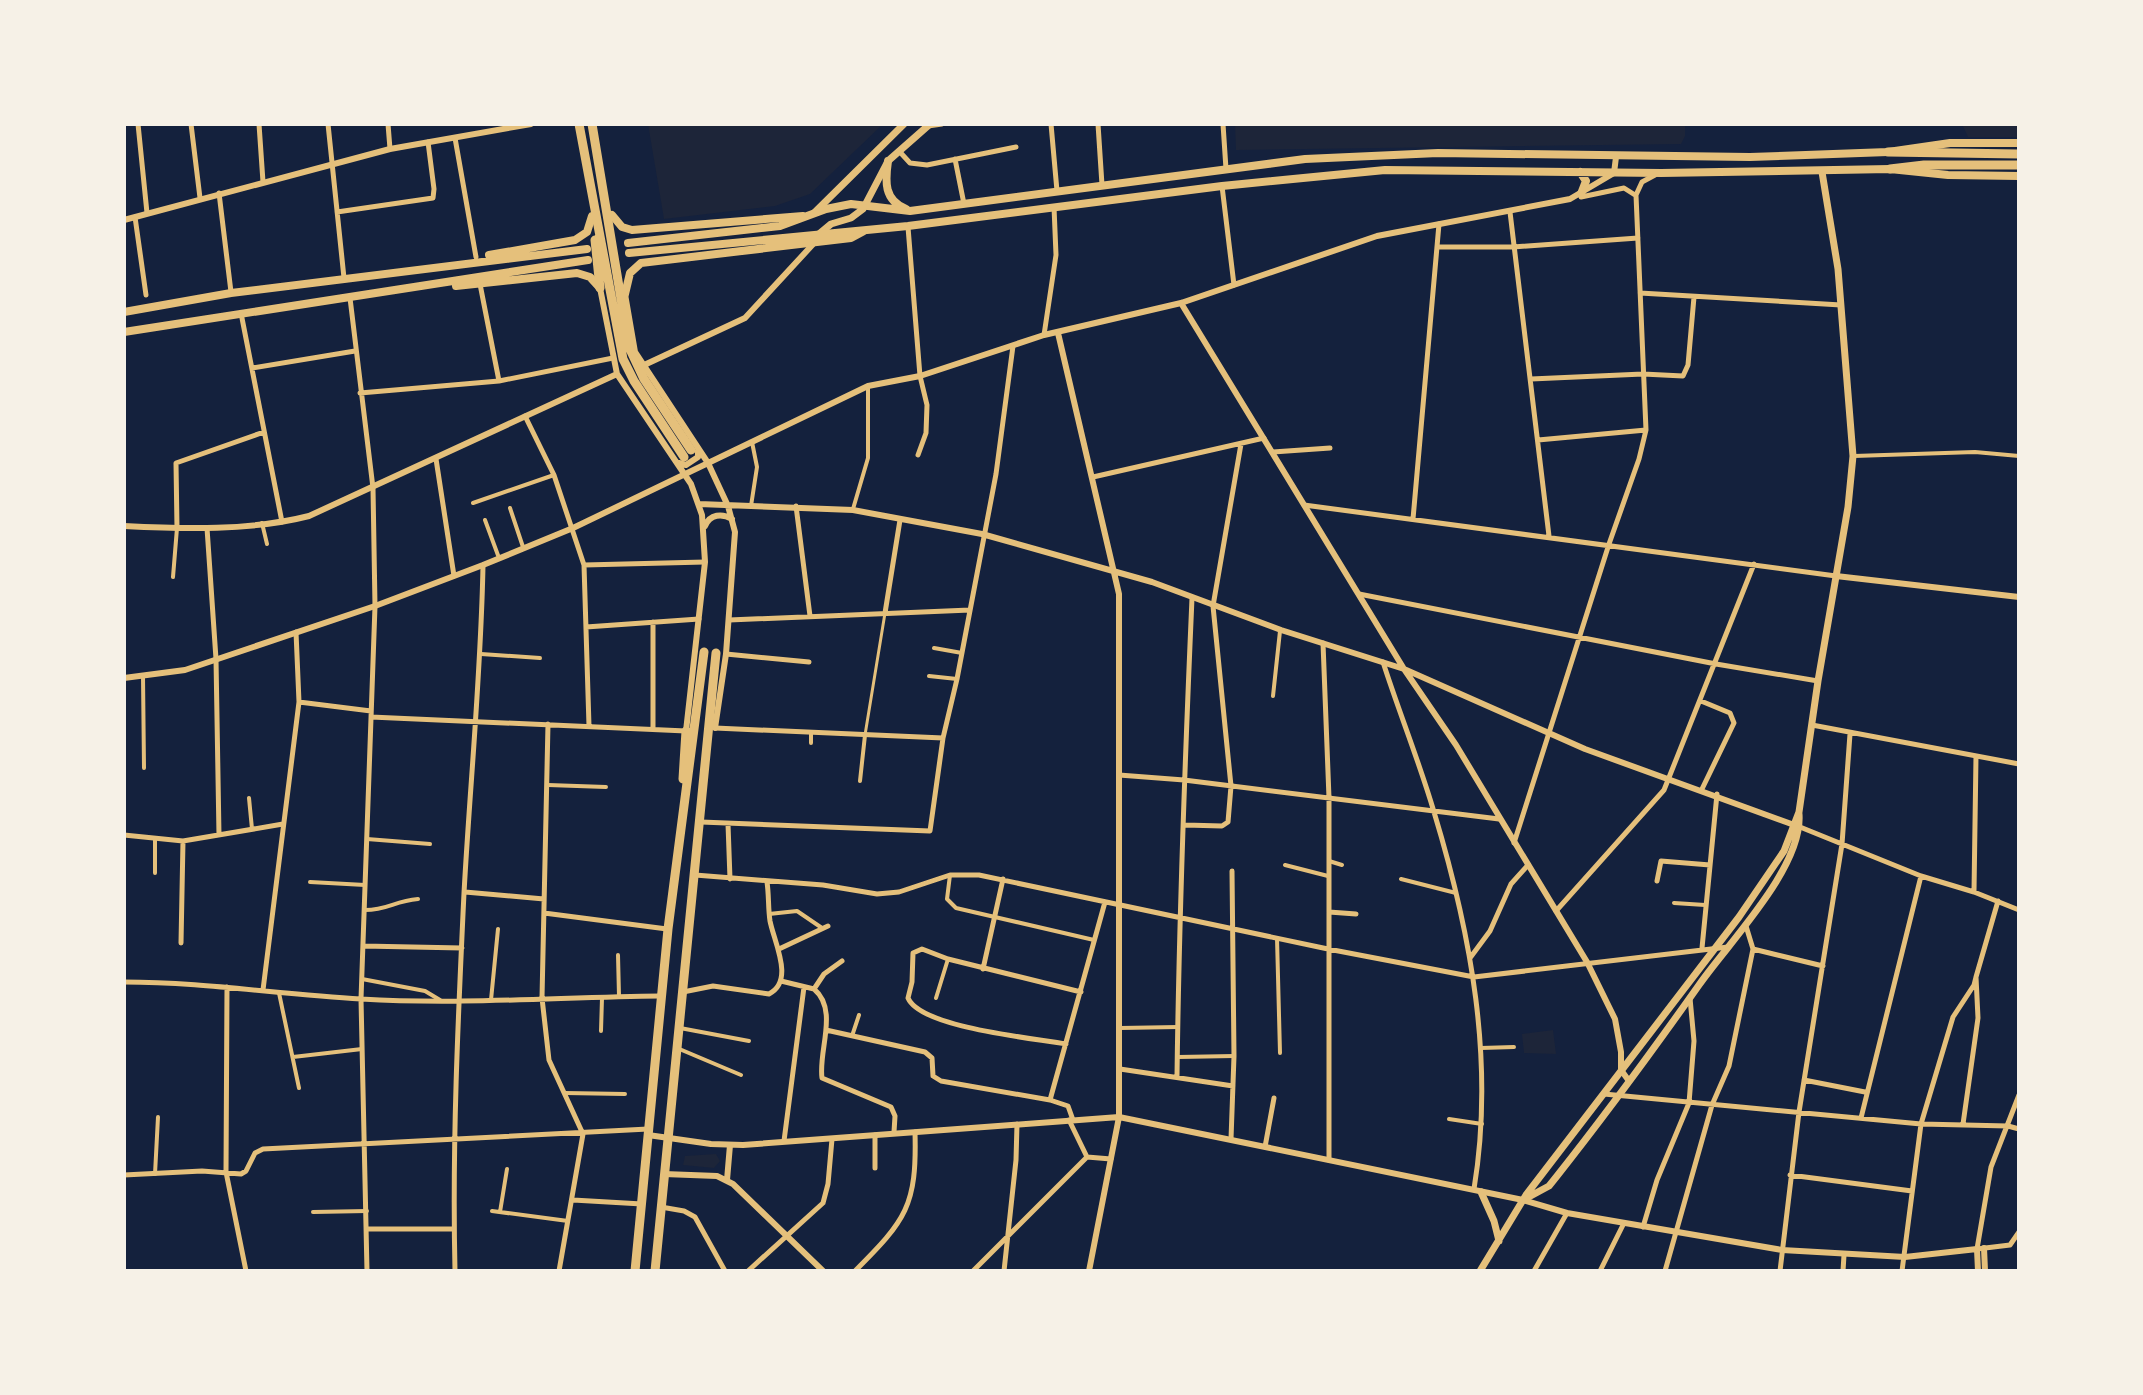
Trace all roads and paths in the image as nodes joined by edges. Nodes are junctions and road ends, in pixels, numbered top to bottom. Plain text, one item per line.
1 (138, 124) edge
2 (191, 124) edge
3 (259, 124) edge
4 (328, 124) edge
5 (388, 124) edge
6 (531, 124) edge
7 (579, 124) edge
8 (592, 124) edge
9 (904, 124) edge
10 (942, 124) edge
11 (1051, 124) edge
12 (1098, 124) edge
13 (1223, 124) edge
14 (926, 125) edge
15 (455, 138) junction
16 (428, 142) junction
17 (2019, 143) edge
18 (1016, 147) dead end
19 (390, 149) junction
20 (899, 151) junction
21 (1888, 152) junction
22 (2019, 154) edge
23 (1616, 157) junction
24 (955, 159) junction
25 (888, 161) junction
26 (331, 165) junction
27 (2019, 165) edge
28 (1226, 169) junction
29 (1890, 169) junction
30 (1580, 172) junction
31 (1822, 172) junction
32 (1614, 173) junction
33 (1661, 173) junction
34 (2019, 176) edge
35 (588, 177) junction
36 (263, 182) junction
37 (1102, 185) junction
38 (1222, 186) junction
39 (1057, 191) junction
40 (219, 193) junction
41 (1581, 194) junction
42 (1636, 195) junction
43 (200, 198) junction
44 (1570, 199) junction
45 (964, 204) junction
46 (867, 205) junction
47 (1054, 207) junction
48 (910, 211) junction
49 (337, 212) junction
50 (1510, 212) junction
51 (147, 213) junction
52 (811, 214) junction
53 (612, 215) junction
54 (592, 216) junction
55 (135, 217) junction
56 (124, 220) edge
57 (1439, 223) junction
58 (908, 226) junction
59 (817, 237) junction
60 (1638, 238) junction
61 (628, 243) dead end
62 (1437, 247) junction
63 (1513, 247) junction
64 (587, 249) dead end
65 (629, 253) dead end
66 (476, 257) junction
67 (588, 260) dead end
68 (406, 270) junction
69 (344, 278) junction
70 (480, 284) junction
71 (1234, 285) junction
72 (600, 288) junction
73 (400, 290) junction
74 (231, 293) junction
75 (1640, 293) junction
76 (625, 294) junction
77 (146, 295) joint
78 (1694, 297) junction
79 (350, 298) junction
80 (1181, 303) junction
81 (1842, 305) junction
82 (147, 307) junction
83 (124, 312) edge
84 (241, 312) junction
85 (124, 332) edge
86 (1058, 333) junction
87 (1044, 335) junction
88 (1013, 346) junction
89 (355, 351) junction
90 (613, 358) junction
91 (642, 366) junction
92 (252, 368) junction
93 (617, 374) junction
94 (1643, 374) junction
95 (920, 376) junction
96 (1531, 379) junction
97 (499, 381) junction
98 (868, 386) junction
99 (360, 393) junction
100 (525, 416) junction
101 (1646, 430) junction
102 (264, 432) junction
103 (1264, 438) junction
104 (1538, 440) junction
105 (752, 442) junction
106 (1241, 444) junction
107 (1330, 448) dead end
108 (1273, 452) junction
109 (687, 454) junction
110 (918, 455) dead end
111 (1853, 456) junction
112 (2019, 456) edge
113 (436, 459) junction
114 (708, 463) junction
115 (554, 475) junction
116 (685, 475) junction
117 (1093, 477) junction
118 (373, 488) junction
119 (473, 503) dead end
120 (699, 504) junction
121 (1304, 505) junction
122 (728, 506) junction
123 (751, 506) junction
124 (796, 506) junction
125 (510, 508) dead end
126 (853, 510) junction
127 (732, 519) junction
128 (1413, 519) junction
129 (485, 520) dead end
130 (900, 520) junction
131 (282, 522) junction
132 (262, 523) junction
133 (124, 526) edge
134 (207, 527) junction
135 (177, 528) junction
136 (573, 528) junction
137 (705, 531) junction
138 (982, 534) junction
139 (1549, 537) junction
140 (267, 544) dead end
141 (1609, 544) junction
142 (523, 548) junction
143 (499, 558) junction
144 (705, 562) junction
145 (1754, 564) junction
146 (483, 565) junction
147 (584, 565) junction
148 (1114, 572) junction
149 (454, 576) junction
150 (1836, 576) junction
151 (173, 577) dead end
152 (1359, 594) junction
153 (2019, 597) edge
154 (1192, 598) junction
155 (375, 606) junction
156 (1213, 606) junction
157 (970, 610) junction
158 (885, 613) junction
159 (810, 616) junction
160 (699, 619) junction
161 (729, 620) junction
162 (653, 622) junction
163 (586, 627) junction
164 (1281, 630) junction
165 (296, 632) junction
166 (1580, 636) junction
167 (1323, 642) junction
168 (934, 648) dead end
169 (704, 652) dead end
170 (962, 653) junction
171 (481, 654) junction
172 (721, 654) junction
173 (540, 658) dead end
174 (216, 659) junction
175 (809, 662) dead end
176 (1383, 662) junction
177 (1716, 664) junction
178 (1404, 669) junction
179 (143, 676) junction
180 (929, 676) dead end
181 (124, 678) edge
182 (957, 679) junction
183 (1818, 681) junction
184 (1273, 689) junction
185 (1281, 690) dead end
186 (1273, 696) dead end
187 (1701, 701) junction
188 (299, 702) junction
189 (371, 714) junction
190 (477, 723) junction
191 (548, 724) junction
192 (1812, 725) junction
193 (589, 726) junction
194 (653, 728) junction
195 (715, 728) junction
196 (686, 731) junction
197 (811, 732) junction
198 (1551, 732) junction
199 (1850, 734) junction
200 (865, 735) junction
201 (943, 738) junction
202 (811, 743) dead end
203 (1976, 756) junction
204 (2019, 764) edge
205 (144, 768) dead end
206 (1119, 775) junction
207 (1669, 777) junction
208 (1184, 780) junction
209 (860, 781) dead end
210 (548, 785) junction
211 (1231, 786) junction
212 (606, 787) dead end
213 (1702, 789) junction
214 (1717, 794) junction
215 (249, 798) dead end
216 (1329, 798) junction
217 (1434, 810) junction
218 (682, 814) junction
219 (1499, 819) junction
220 (700, 822) junction
221 (283, 824) junction
222 (728, 824) junction
223 (1185, 825) junction
224 (1797, 826) junction
225 (252, 829) junction
226 (124, 835) edge
227 (219, 835) junction
228 (155, 838) junction
229 (367, 839) junction
230 (183, 841) junction
231 (430, 844) dead end
232 (1514, 844) junction
233 (1842, 844) junction
234 (1328, 860) junction
235 (1285, 865) dead end
236 (1342, 865) dead end
237 (1528, 865) junction
238 (1710, 865) junction
239 (1232, 871) dead end
240 (155, 873) dead end
241 (693, 875) junction
242 (950, 875) junction
243 (1328, 876) junction
244 (1921, 876) junction
245 (730, 879) junction
246 (1003, 879) junction
247 (1401, 879) dead end
248 (1657, 881) dead end
249 (310, 882) dead end
250 (767, 882) junction
251 (365, 885) junction
252 (465, 892) junction
253 (1974, 892) junction
254 (1456, 893) junction
255 (418, 899) dead end
256 (544, 899) junction
257 (1998, 901) junction
258 (1105, 902) junction
259 (1674, 903) dead end
260 (1705, 905) junction
261 (1118, 906) junction
262 (365, 910) junction
263 (2019, 910) edge
264 (1556, 911) junction
265 (1329, 912) junction
266 (544, 913) junction
267 (769, 914) junction
268 (1356, 914) dead end
269 (994, 917) junction
270 (1181, 918) junction
271 (1746, 926) junction
272 (825, 927) joint
273 (1232, 928) junction
274 (498, 929) dead end
275 (668, 929) junction
276 (1277, 938) junction
277 (1094, 940) junction
278 (181, 943) dead end
279 (363, 946) junction
280 (1715, 947) junction
281 (1729, 947) junction
282 (462, 948) junction
283 (1702, 948) junction
284 (779, 949) junction
285 (1328, 949) junction
286 (1753, 949) junction
287 (618, 955) dead end
288 (1470, 958) junction
289 (948, 959) junction
290 (842, 961) dead end
291 (1587, 962) junction
292 (1823, 966) junction
293 (983, 969) junction
294 (1474, 977) junction
295 (1976, 977) junction
296 (362, 979) junction
297 (781, 981) junction
298 (124, 982) edge
299 (227, 987) junction
300 (804, 987) junction
301 (814, 989) junction
302 (263, 990) junction
303 (279, 992) junction
304 (1081, 992) junction
305 (682, 993) junction
306 (602, 996) junction
307 (619, 996) junction
308 (661, 996) junction
309 (542, 998) junction
310 (936, 998) dead end
311 (1690, 998) junction
312 (361, 999) junction
313 (440, 1000) junction
314 (460, 1000) junction
315 (491, 1000) junction
316 (859, 1015) dead end
317 (1178, 1027) junction
318 (679, 1028) junction
319 (1119, 1028) junction
320 (826, 1030) junction
321 (601, 1031) dead end
322 (852, 1036) junction
323 (749, 1041) dead end
324 (1066, 1044) junction
325 (1514, 1047) dead end
326 (677, 1048) junction
327 (1480, 1048) junction
328 (363, 1049) junction
329 (1280, 1053) dead end
330 (1234, 1056) junction
331 (293, 1057) junction
332 (1178, 1057) junction
333 (1120, 1069) junction
334 (1621, 1070) junction
335 (741, 1075) dead end
336 (1177, 1076) junction
337 (1804, 1080) junction
338 (1629, 1081) junction
339 (1233, 1086) junction
340 (299, 1088) dead end
341 (1865, 1092) junction
342 (565, 1093) junction
343 (625, 1094) dead end
344 (1604, 1094) junction
345 (2019, 1095) edge
346 (1618, 1096) junction
347 (1274, 1098) dead end
348 (1050, 1100) junction
349 (1689, 1103) junction
350 (1712, 1105) junction
351 (1799, 1112) junction
352 (158, 1117) dead end
353 (1119, 1117) junction
354 (1861, 1118) junction
355 (1449, 1119) dead end
356 (1071, 1120) junction
357 (1017, 1124) junction
358 (1482, 1124) junction
359 (1921, 1124) junction
360 (1963, 1124) junction
361 (2008, 1126) junction
362 (2019, 1129) edge
363 (915, 1131) junction
364 (648, 1132) junction
365 (894, 1132) junction
366 (583, 1134) junction
367 (875, 1135) junction
368 (668, 1137) junction
369 (454, 1138) junction
370 (832, 1139) junction
371 (1231, 1139) junction
372 (784, 1141) junction
373 (365, 1144) junction
374 (730, 1145) junction
375 (1265, 1147) junction
376 (1087, 1157) junction
377 (1112, 1159) junction
378 (1329, 1160) junction
379 (875, 1168) dead end
380 (507, 1169) dead end
381 (226, 1172) junction
382 (155, 1174) junction
383 (664, 1174) junction
384 (124, 1175) edge
385 (1790, 1175) junction
386 (727, 1180) junction
387 (1478, 1190) junction
388 (1912, 1191) junction
389 (573, 1200) junction
390 (1523, 1200) junction
391 (642, 1204) junction
392 (661, 1207) junction
393 (367, 1211) junction
394 (492, 1211) dead end
395 (313, 1212) dead end
396 (500, 1212) junction
397 (1567, 1213) junction
398 (568, 1221) junction
399 (1624, 1223) junction
400 (1643, 1227) junction
401 (367, 1229) junction
402 (454, 1229) junction
403 (2019, 1232) edge
404 (1677, 1233) junction
405 (786, 1235) junction
406 (1007, 1237) junction
407 (1499, 1241) junction
408 (1981, 1249) junction
409 (1782, 1250) junction
410 (1844, 1255) junction
411 (1905, 1257) junction
412 (246, 1271) edge
413 (367, 1271) edge
414 (455, 1271) edge
415 (559, 1271) edge
416 (635, 1271) edge
417 (655, 1271) edge
418 (725, 1271) edge
419 (748, 1271) edge
420 (823, 1271) edge
421 (855, 1271) edge
422 (973, 1271) edge
423 (1004, 1271) edge
424 (1089, 1271) edge
425 (1480, 1271) edge
426 (1534, 1271) edge
427 (1600, 1271) edge
428 (1665, 1271) edge
429 (1780, 1271) edge
430 (1843, 1271) edge
431 (1902, 1271) edge
432 (1978, 1271) edge
433 (1985, 1271) edge

1 - 51 street
2 - 43 street
3 - 36 street
4 - 26 street
5 - 19 street
6 - 15 street
7 - 35 highway
8 - 53 highway
8 - 109 highway
9 - 52 main road
10 - 14 street
11 - 39 street
12 - 37 street
13 - 28 street
14 - 20 main road
15 - 16 street
15 - 66 street
16 - 19 street
16 - 49 street
17 - 21 main road
18 - 24 street
19 - 26 street
20 - 24 street
20 - 25 main road
21 - 22 highway
21 - 23 main road
23 - 28 main road
23 - 32 street
24 - 45 street
25 - 46 main road
25 - 48 main road
26 - 36 street
26 - 49 street
27 - 29 highway
28 - 37 main road
29 - 31 main road
29 - 34 main road
30 - 32 main road
30 - 38 main road
30 - 41 main road
31 - 33 main road
31 - 81 main road
32 - 33 main road
32 - 41 street
33 - 42 street
35 - 54 highway
35 - 109 highway
36 - 40 street
37 - 39 main road
38 - 47 main road
38 - 71 street
39 - 45 main road
40 - 43 street
40 - 74 street
41 - 44 street
42 - 44 street
42 - 60 street
43 - 51 street
44 - 50 street
45 - 48 main road
46 - 48 main road
46 - 52 main road
46 - 59 main road
47 - 58 main road
47 - 87 street
49 - 69 street
50 - 57 street
50 - 63 street
51 - 55 street
52 - 53 main road
52 - 61 main road
53 - 76 highway
54 - 66 main road
54 - 72 highway
55 - 56 street
55 - 77 street
57 - 62 street
57 - 71 street
58 - 59 main road
58 - 95 street
59 - 65 main road
59 - 76 main road
59 - 91 street
60 - 63 street
60 - 75 street
62 - 63 street
62 - 128 street
63 - 96 street
64 - 68 main road
66 - 68 main road
67 - 73 main road
68 - 69 main road
69 - 74 main road
70 - 72 main road
70 - 73 main road
70 - 97 street
71 - 80 street
72 - 90 street
73 - 79 main road
74 - 82 main road
75 - 78 street
75 - 94 street
76 - 91 street
77 - 82 street
78 - 81 street
78 - 94 street
79 - 84 main road
79 - 89 street
80 - 86 street
80 - 103 street
81 - 111 main road
82 - 83 main road
84 - 85 main road
84 - 92 street
86 - 87 street
86 - 117 street
87 - 88 street
88 - 95 street
88 - 138 street
89 - 92 street
89 - 99 street
90 - 93 street
90 - 97 street
91 - 109 street
92 - 102 street
93 - 100 street
93 - 109 street
94 - 96 street
94 - 101 street
95 - 98 street
95 - 110 street
96 - 104 street
97 - 99 street
98 - 105 street
98 - 126 street
99 - 118 street
100 - 113 street
100 - 115 street
101 - 104 street
101 - 141 street
102 - 131 street
102 - 135 street
103 - 106 street
103 - 108 street
104 - 139 street
105 - 114 street
105 - 123 street
106 - 117 street
106 - 156 street
107 - 108 street
108 - 121 street
109 - 114 street
109 - 116 street
111 - 112 street
111 - 150 main road
113 - 118 street
113 - 149 street
114 - 116 street
114 - 122 street
115 - 119 street
115 - 136 street
116 - 120 street
116 - 136 street
117 - 148 street
118 - 131 street
118 - 155 street
120 - 122 street
120 - 137 street
121 - 128 street
121 - 152 street
122 - 123 street
122 - 127 street
123 - 124 street
124 - 126 street
124 - 159 street
125 - 142 street
126 - 130 street
127 - 137 street
127 - 161 street
128 - 139 street
129 - 143 street
130 - 138 street
130 - 158 street
131 - 132 street
132 - 134 street
132 - 140 street
133 - 135 street
134 - 135 street
134 - 174 street
135 - 151 street
136 - 142 street
136 - 147 street
137 - 144 street
138 - 148 street
138 - 157 street
139 - 141 street
141 - 145 street
141 - 166 street
142 - 143 street
143 - 146 street
144 - 147 street
144 - 160 street
145 - 150 street
145 - 177 street
146 - 149 street
146 - 171 street
147 - 163 street
148 - 154 street
148 - 206 street
149 - 155 street
150 - 153 street
150 - 183 main road
152 - 166 street
152 - 178 street
154 - 156 street
154 - 208 street
155 - 165 street
155 - 189 street
156 - 164 street
156 - 211 street
157 - 158 street
157 - 170 street
158 - 159 street
158 - 200 lane
159 - 161 street
160 - 162 street
160 - 196 street
161 - 172 street
162 - 163 street
162 - 194 street
163 - 193 street
164 - 167 street
164 - 184 street
165 - 174 street
165 - 188 street
166 - 177 street
166 - 198 street
167 - 176 street
167 - 216 street
168 - 170 street
169 - 218 highway
170 - 182 street
171 - 173 street
171 - 190 street
172 - 175 street
172 - 195 street
172 - 220 highway
174 - 179 street
174 - 227 street
176 - 178 street
176 - 217 street
177 - 183 street
177 - 187 street
178 - 198 street
178 - 219 street
179 - 181 street
179 - 205 street
180 - 182 street
182 - 201 street
183 - 192 main road
184 - 185 street
184 - 186 street
187 - 207 street
187 - 213 street
188 - 189 street
188 - 221 street
189 - 190 street
189 - 229 street
190 - 191 street
190 - 252 street
191 - 193 street
191 - 210 street
192 - 199 street
192 - 224 main road
193 - 194 street
194 - 196 street
195 - 197 street
195 - 220 highway
196 - 218 highway
197 - 200 street
197 - 202 street
198 - 207 street
198 - 232 street
199 - 203 street
199 - 233 street
200 - 201 street
200 - 209 street
201 - 222 street
203 - 204 street
203 - 253 street
206 - 208 street
206 - 261 street
207 - 213 street
207 - 264 street
208 - 211 street
208 - 223 street
210 - 212 street
210 - 256 street
211 - 216 street
211 - 223 street
213 - 214 street
214 - 224 street
214 - 238 street
215 - 225 street
216 - 217 street
216 - 234 street
217 - 219 street
217 - 254 street
218 - 275 highway
219 - 232 street
220 - 222 street
220 - 241 highway
221 - 225 street
221 - 302 street
222 - 245 street
223 - 270 street
224 - 233 street
224 - 271 main road
224 - 280 main road
225 - 227 street
226 - 228 street
227 - 230 street
228 - 230 street
228 - 240 street
229 - 231 street
229 - 251 street
230 - 278 street
232 - 237 street
233 - 244 street
233 - 292 street
234 - 236 street
234 - 243 street
235 - 243 street
237 - 264 street
237 - 288 street
238 - 248 street
238 - 260 street
239 - 273 street
241 - 245 street
241 - 305 highway
242 - 246 street
242 - 250 street
242 - 269 street
243 - 265 street
244 - 253 street
244 - 341 street
245 - 250 street
246 - 258 street
246 - 269 street
247 - 254 street
249 - 251 street
250 - 267 street
251 - 262 street
252 - 256 street
252 - 282 street
253 - 257 street
254 - 288 street
255 - 262 street
256 - 266 street
257 - 263 street
257 - 295 street
258 - 261 street
258 - 277 street
259 - 260 street
260 - 283 street
261 - 270 street
261 - 319 street
262 - 279 street
264 - 291 street
265 - 268 street
265 - 285 street
266 - 275 street
266 - 309 street
267 - 272 street
267 - 284 street
269 - 277 street
269 - 293 street
270 - 273 street
270 - 317 street
271 - 281 main road
271 - 286 street
272 - 284 street
273 - 276 street
273 - 330 street
274 - 315 street
275 - 308 highway
276 - 285 street
276 - 329 street
277 - 304 street
279 - 282 street
279 - 296 street
280 - 281 street
280 - 283 street
280 - 334 main road
281 - 311 main road
282 - 314 street
283 - 291 street
284 - 297 street
285 - 294 street
285 - 378 street
286 - 292 street
286 - 350 street
287 - 307 street
288 - 294 street
289 - 293 street
289 - 310 street
289 - 324 street
290 - 301 street
291 - 294 street
291 - 334 street
292 - 337 street
293 - 304 street
294 - 327 street
295 - 359 street
295 - 360 street
296 - 312 street
296 - 313 street
297 - 300 street
297 - 305 street
298 - 299 street
299 - 302 street
299 - 381 street
300 - 301 street
300 - 372 street
301 - 320 street
302 - 303 street
303 - 312 street
303 - 331 street
304 - 324 street
305 - 318 highway
306 - 307 street
306 - 309 street
306 - 321 street
307 - 308 street
308 - 364 highway
309 - 315 street
309 - 342 street
311 - 338 main road
311 - 349 street
312 - 313 street
312 - 328 street
313 - 314 street
314 - 315 street
314 - 369 street
316 - 322 street
317 - 319 street
317 - 332 street
318 - 323 street
318 - 326 highway
319 - 333 street
320 - 322 street
320 - 365 street
322 - 348 street
324 - 348 street
325 - 327 street
326 - 335 street
326 - 368 highway
327 - 358 street
328 - 331 street
328 - 373 street
330 - 332 street
330 - 339 street
331 - 340 street
332 - 336 street
333 - 336 street
333 - 353 street
334 - 338 street
334 - 344 main road
336 - 339 street
337 - 341 street
337 - 351 street
338 - 346 main road
339 - 371 street
341 - 354 street
342 - 343 street
342 - 366 street
344 - 346 street
344 - 390 main road
345 - 361 street
346 - 349 street
346 - 390 main road
347 - 375 street
348 - 356 street
349 - 350 street
349 - 400 street
350 - 351 street
350 - 404 street
351 - 354 street
351 - 385 street
352 - 382 street
353 - 356 street
353 - 371 street
353 - 377 street
354 - 359 street
355 - 358 street
356 - 357 street
356 - 376 street
357 - 363 street
357 - 406 street
358 - 387 street
359 - 360 street
359 - 388 street
360 - 361 street
361 - 362 street
361 - 408 street
363 - 365 street
363 - 421 street
364 - 366 street
364 - 368 street
364 - 391 highway
365 - 367 street
366 - 369 street
366 - 389 street
367 - 370 street
367 - 379 street
368 - 374 street
368 - 383 highway
369 - 373 street
369 - 402 street
370 - 372 street
370 - 405 street
371 - 375 street
372 - 374 street
373 - 381 street
373 - 393 street
374 - 386 street
375 - 378 street
376 - 377 street
376 - 406 street
377 - 424 street
378 - 387 street
380 - 396 street
381 - 382 street
381 - 412 street
382 - 384 street
383 - 386 street
383 - 392 highway
385 - 388 street
385 - 409 street
386 - 405 street
387 - 390 street
387 - 407 main road
388 - 411 street
389 - 391 street
389 - 398 street
390 - 397 street
390 - 407 main road
391 - 416 highway
392 - 417 highway
392 - 418 street
393 - 395 street
393 - 401 street
394 - 396 street
396 - 398 street
397 - 399 street
397 - 426 street
398 - 415 street
399 - 400 street
399 - 427 street
400 - 404 street
401 - 402 street
401 - 413 street
402 - 414 street
403 - 408 street
404 - 409 street
404 - 428 street
405 - 419 street
405 - 420 street
406 - 422 street
406 - 423 street
407 - 425 main road
408 - 411 street
408 - 432 street
408 - 433 street
409 - 410 street
409 - 429 street
410 - 411 street
410 - 430 street
411 - 431 street

